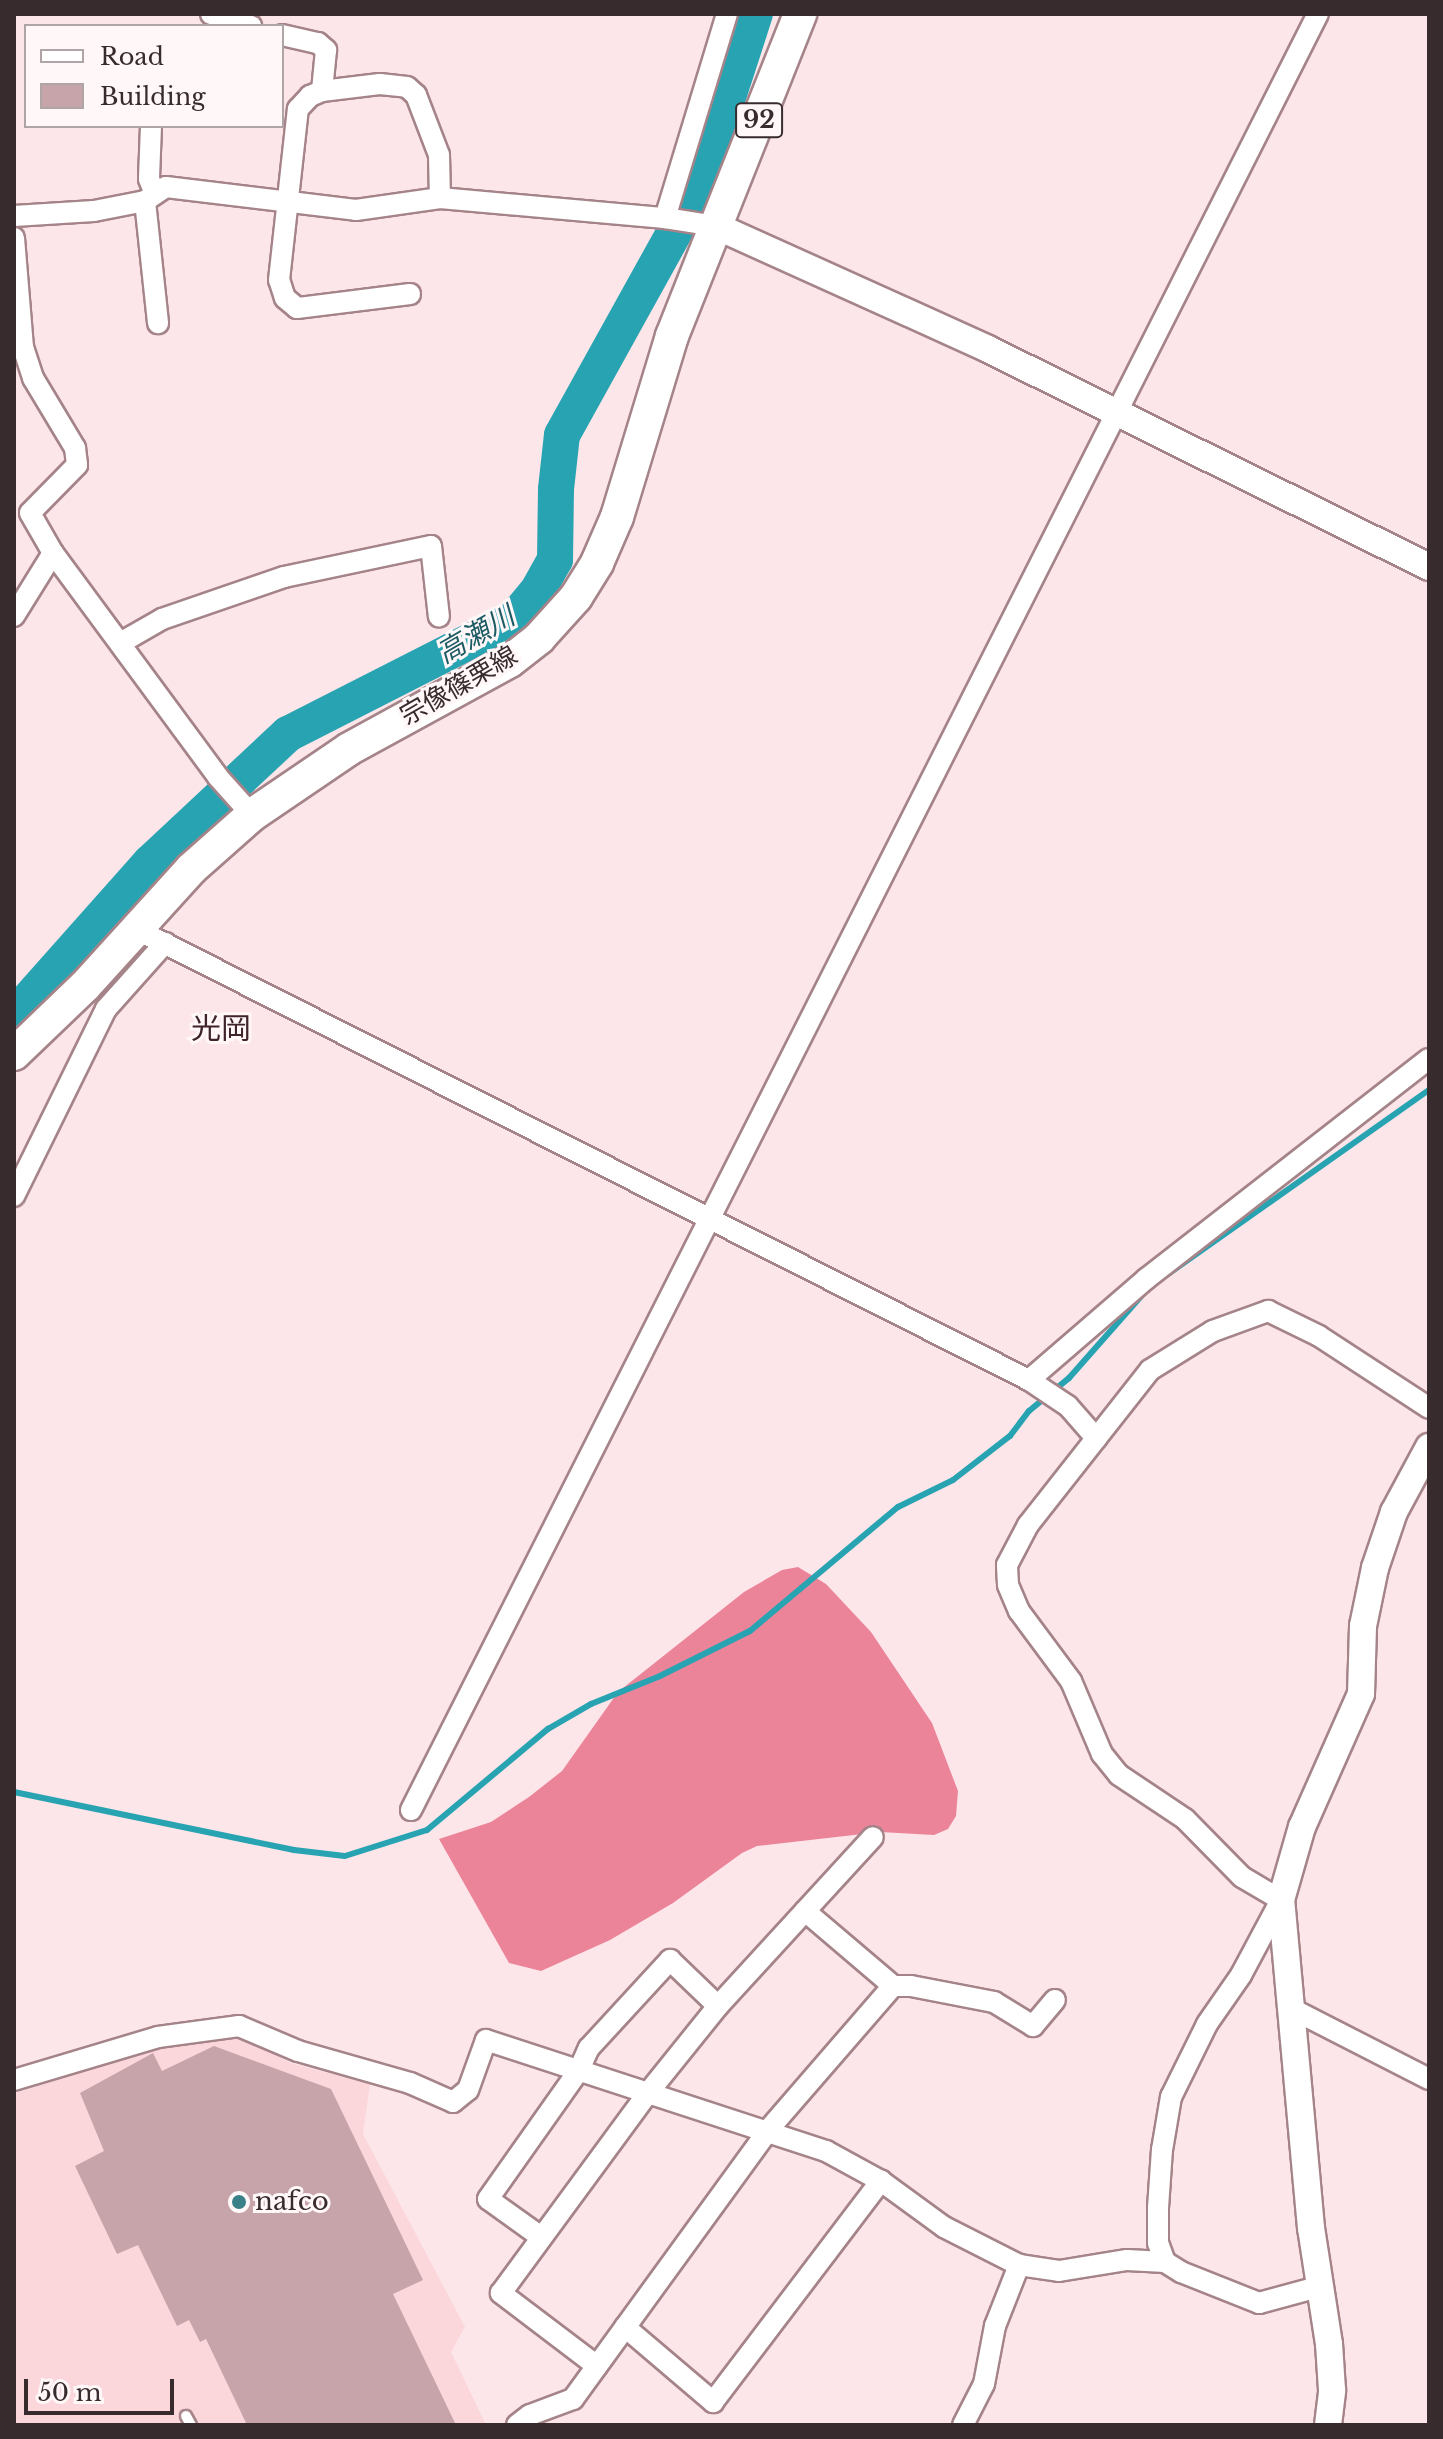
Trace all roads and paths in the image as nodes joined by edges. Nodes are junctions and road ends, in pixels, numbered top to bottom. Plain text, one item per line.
1 (211, 14) edge
2 (727, 14) edge
3 (800, 14) edge
4 (1318, 14) edge
5 (244, 24) edge
6 (284, 35) edge
7 (322, 91) junction
8 (151, 128) edge
9 (150, 197) junction
10 (440, 198) junction
11 (289, 203) junction
12 (14, 216) edge
13 (670, 219) junction
14 (707, 225) junction
15 (14, 238) edge
16 (410, 294) dead end
17 (158, 323) dead end
18 (1114, 412) junction
19 (53, 553) junction
20 (1429, 567) edge
21 (15, 612) edge
22 (439, 617) dead end
23 (122, 642) junction
24 (252, 815) junction
25 (134, 928) junction
26 (165, 943) junction
27 (14, 1054) edge
28 (1429, 1059) edge
29 (14, 1196) edge
30 (709, 1219) junction
31 (1029, 1380) junction
32 (1429, 1408) edge
33 (1096, 1438) junction
34 (1429, 1447) edge
35 (411, 1810) dead end
36 (873, 1837) dead end
37 (1281, 1900) junction
38 (805, 1911) junction
39 (893, 1986) junction
40 (1055, 2000) dead end
41 (718, 2006) junction
42 (1292, 2009) junction
43 (579, 2070) junction
44 (1429, 2079) edge
45 (14, 2080) edge
46 (648, 2093) junction
47 (769, 2129) junction
48 (881, 2181) junction
49 (541, 2237) junction
50 (1165, 2262) junction
51 (1019, 2265) junction
52 (1318, 2287) junction
53 (625, 2327) junction
54 (597, 2366) junction
55 (517, 2425) edge
56 (963, 2425) edge
57 (1328, 2425) edge

1 - 5 street
2 - 13 street
3 - 14 main road, 宗像篠栗線 / 92
4 - 18 street
6 - 7 street
7 - 10 street
7 - 11 street
8 - 9 street
9 - 11 street
9 - 12 street
9 - 17 street
10 - 11 street
10 - 13 street
11 - 16 street
13 - 14 street
14 - 18 street
14 - 24 main road, 宗像篠栗線 / 92
15 - 19 street
18 - 20 street
18 - 30 street
19 - 21 street
19 - 23 street
22 - 23 street
23 - 24 street
24 - 25 main road, 宗像篠栗線 / 92
25 - 26 street
25 - 27 main road, 宗像篠栗線 / 92
26 - 29 street
26 - 30 street
28 - 31 street
30 - 31 street
30 - 35 street
31 - 33 street
32 - 33 street
33 - 37 street
34 - 37 street
36 - 38 street
37 - 42 street
37 - 50 street
38 - 39 street
38 - 41 street
39 - 40 street
39 - 47 street
41 - 43 street
41 - 46 street
42 - 44 street
42 - 52 street
43 - 45 street
43 - 46 street
43 - 49 street
46 - 47 street
46 - 49 street
47 - 48 street
47 - 53 street
48 - 51 street
48 - 53 street
49 - 54 street
50 - 51 street
50 - 52 street
51 - 56 street
52 - 57 street
53 - 54 street
54 - 55 street

